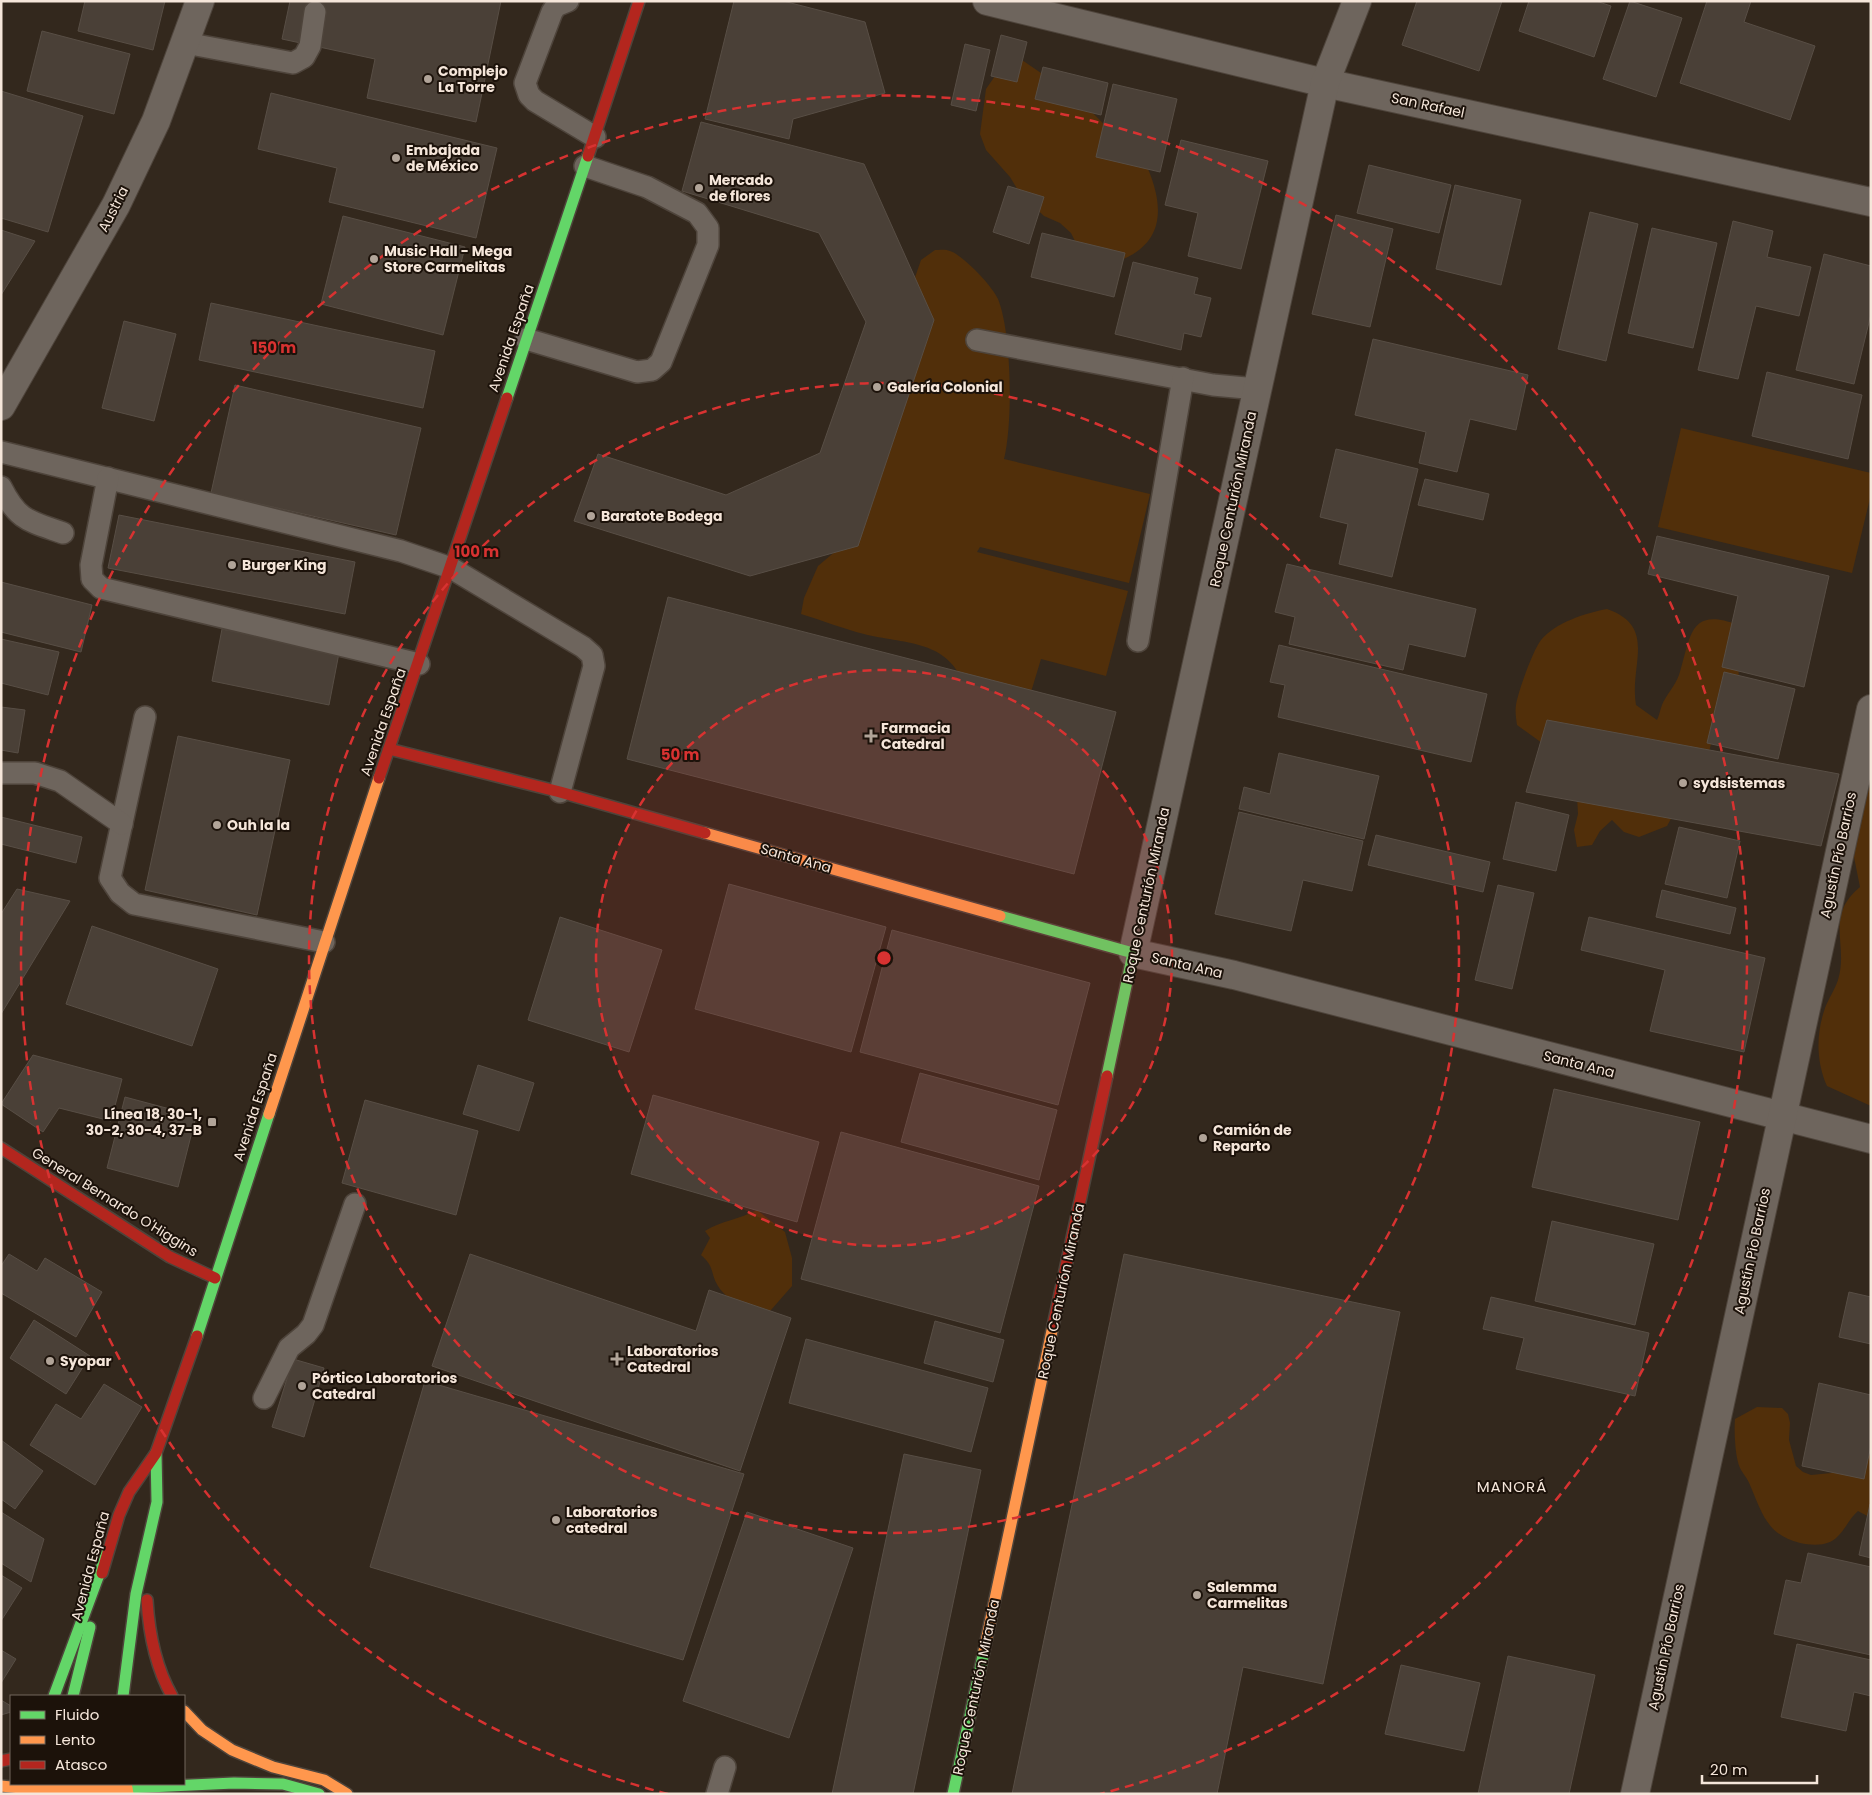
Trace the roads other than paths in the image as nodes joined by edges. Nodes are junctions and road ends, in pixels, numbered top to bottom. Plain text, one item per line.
1 (200, 1) edge
2 (568, 1) edge
3 (639, 1) edge
4 (987, 1) edge
5 (1357, 1) edge
6 (315, 12) dead end
7 (185, 43) junction
8 (1325, 83) junction
9 (594, 138) junction
10 (586, 166) junction
11 (1871, 202) edge
12 (526, 339) junction
13 (977, 340) dead end
14 (1183, 378) junction
15 (1257, 389) junction
16 (1, 406) edge
17 (1, 452) edge
18 (108, 478) junction
19 (1, 487) edge
20 (63, 533) dead end
21 (451, 568) junction
22 (1138, 641) dead end
23 (419, 664) junction
24 (1871, 709) edge
25 (144, 717) dead end
26 (390, 749) junction
27 (1, 773) edge
28 (560, 792) junction
29 (122, 824) junction
30 (324, 942) junction
31 (1133, 953) junction
32 (1781, 1116) junction
33 (1871, 1139) edge
34 (1, 1148) edge
35 (355, 1204) dead end
36 (214, 1278) junction
37 (264, 1398) dead end
38 (156, 1453) junction
39 (108, 1550) junction
40 (146, 1550) junction
41 (54, 1695) edge
42 (73, 1695) edge
43 (123, 1695) edge
44 (171, 1695) edge
45 (185, 1712) edge
46 (725, 1767) dead end
47 (65, 1789) edge
48 (127, 1789) edge
49 (11, 1790) edge
50 (319, 1794) edge
51 (347, 1794) edge
52 (717, 1794) edge
53 (953, 1794) edge
54 (1634, 1794) edge

1 - 7 street, Austria
2 - 9 lane
3 - 9 main road, Avenida España
4 - 8 street, San Rafael
5 - 8 street, Roque Centurión Miranda
6 - 7 lane
7 - 16 street, Austria
8 - 11 street, San Rafael
8 - 15 street, Roque Centurión Miranda
9 - 10 main road, Avenida España
10 - 12 main road, Avenida España
10 - 12 lane
12 - 21 main road, Avenida España
13 - 14 lane
14 - 15 lane
14 - 22 lane
15 - 31 street, Roque Centurión Miranda
17 - 18 lane
18 - 21 lane
18 - 23 lane
19 - 20 lane
21 - 23 main road, Avenida España
21 - 28 lane
23 - 26 main road, Avenida España
24 - 32 street, Agustín Pío Barrios
25 - 29 lane
26 - 28 main road, Santa Ana
26 - 30 main road, Avenida España
27 - 29 lane
28 - 31 main road, Santa Ana
29 - 30 lane
30 - 36 main road, Avenida España
31 - 32 street, Santa Ana
31 - 53 main road, Roque Centurión Miranda
32 - 33 street, Santa Ana
32 - 54 street, Agustín Pío Barrios
34 - 36 main road, General Bernardo O'Higgins
35 - 37 lane
36 - 38 main road, Avenida España
38 - 39 main road, Avenida España
38 - 40 main road, Avenida España
39 - 41 main road
39 - 42 main road, Avenida España
40 - 43 main road, Avenida España
40 - 44 main road
45 - 51 main road
46 - 52 lane
47 - 48 main road
47 - 49 main road
48 - 50 main road

